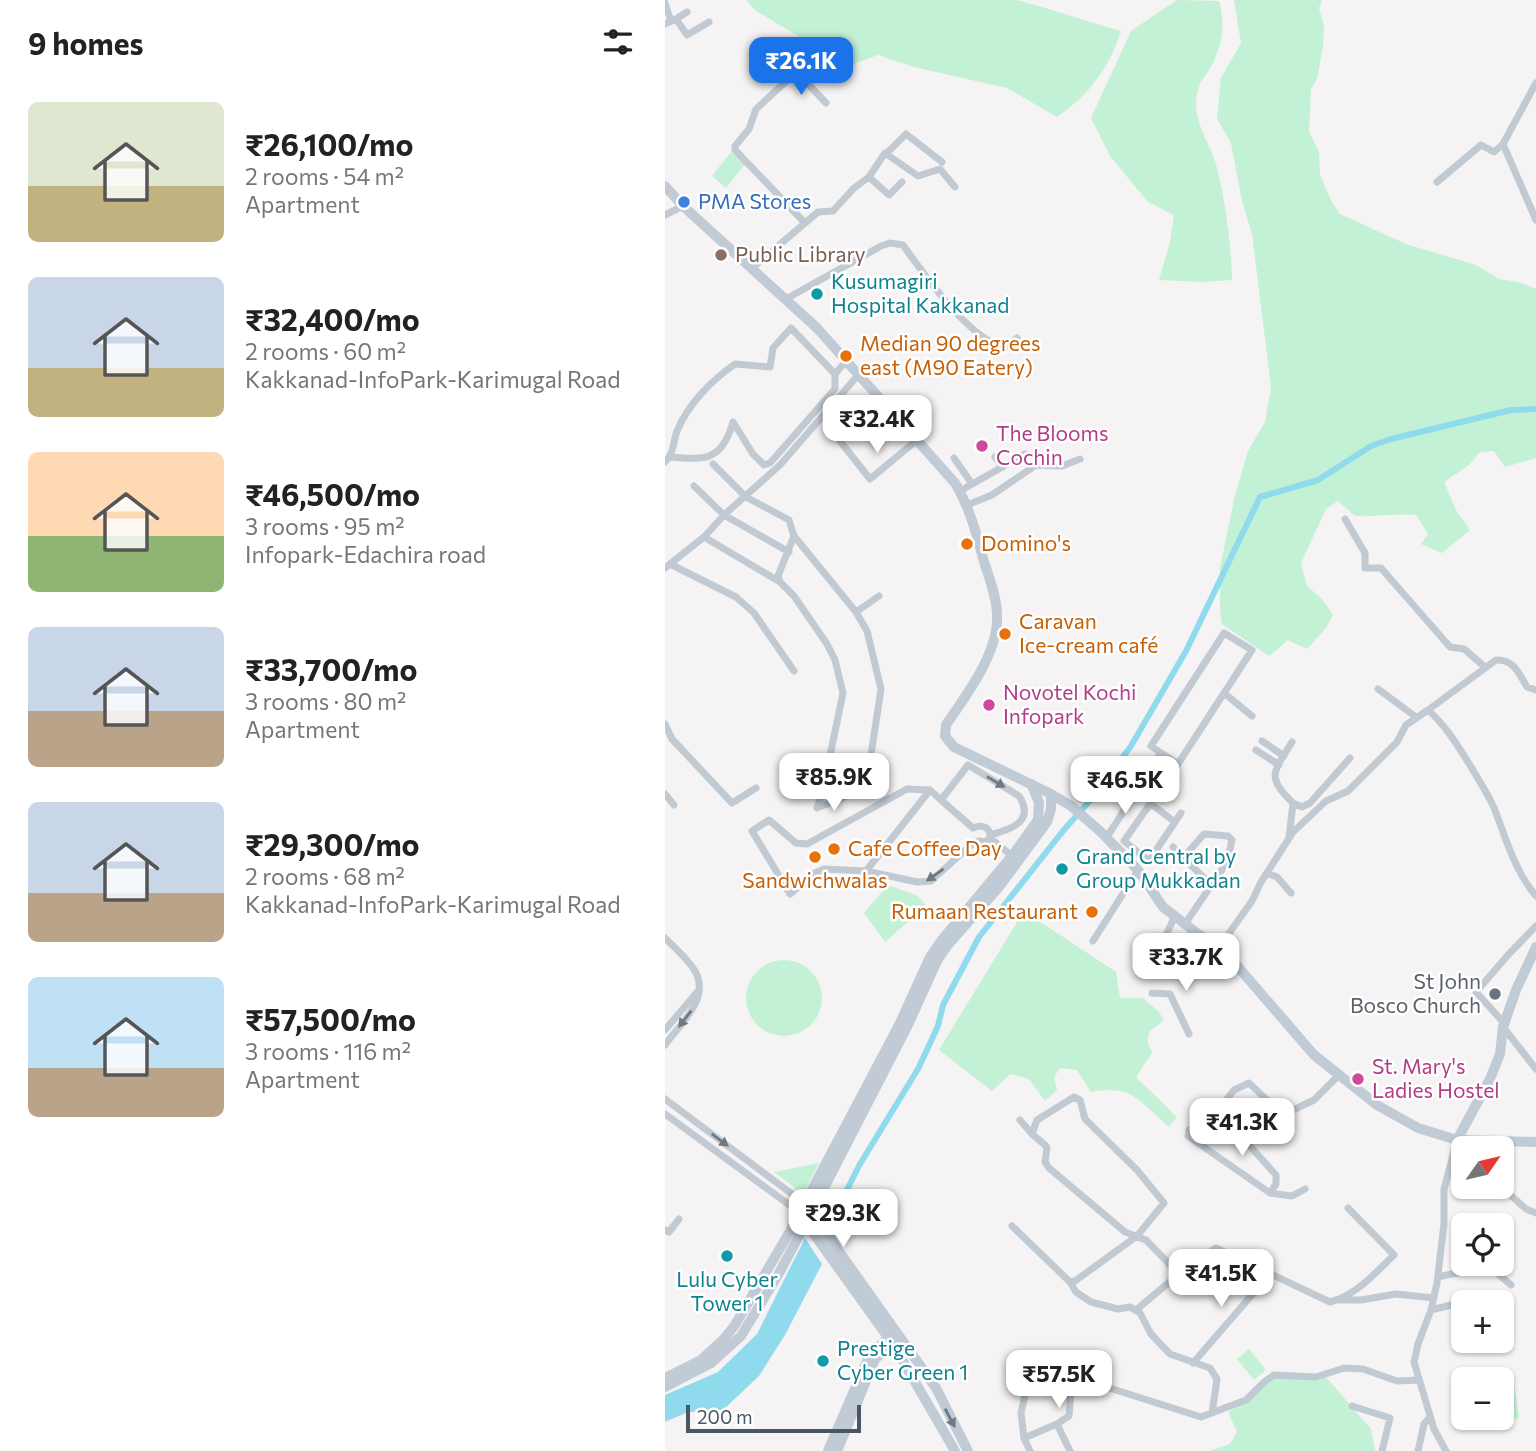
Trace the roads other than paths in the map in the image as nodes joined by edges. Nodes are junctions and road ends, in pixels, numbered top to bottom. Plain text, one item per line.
1 (666, 2) edge
2 (687, 12) dead end
3 (671, 22) edge
4 (709, 22) dead end
5 (778, 44) dead end
6 (815, 55) dead end
7 (799, 69) junction
8 (1536, 83) edge
9 (826, 103) dead end
10 (1503, 144) junction
11 (887, 153) junction
12 (942, 162) dead end
13 (869, 177) junction
14 (902, 181) dead end
15 (1437, 182) dead end
16 (665, 186) edge
17 (955, 187) dead end
18 (683, 206) junction
19 (665, 215) edge
20 (1536, 220) edge
21 (806, 223) junction
22 (751, 269) junction
23 (786, 299) junction
24 (803, 314) junction
25 (791, 328) junction
26 (1017, 338) dead end
27 (847, 360) junction
28 (835, 374) junction
29 (859, 374) junction
30 (917, 440) junction
31 (840, 441) dead end
32 (1024, 454) dead end
33 (995, 457) dead end
34 (954, 458) dead end
35 (1080, 459) dead end
36 (668, 460) edge
37 (713, 464) dead end
38 (1003, 467) junction
39 (972, 484) junction
40 (694, 486) dead end
41 (960, 491) junction
42 (746, 497) junction
43 (967, 505) junction
44 (724, 515) junction
45 (1345, 519) dead end
46 (794, 536) junction
47 (704, 537) junction
48 (789, 552) junction
49 (667, 566) edge
50 (781, 582) junction
51 (879, 596) dead end
52 (856, 611) junction
53 (1485, 667) junction
54 (794, 671) dead end
55 (1378, 689) dead end
56 (1536, 690) edge
57 (1224, 693) junction
58 (1428, 710) junction
59 (1252, 716) dead end
60 (1416, 718) junction
61 (665, 724) edge
62 (1262, 741) dead end
63 (1292, 742) dead end
64 (1255, 750) dead end
65 (1161, 753) junction
66 (1284, 756) junction
67 (1350, 758) dead end
68 (1178, 764) junction
69 (1279, 765) junction
70 (1031, 784) junction
71 (756, 788) dead end
72 (930, 790) junction
73 (665, 794) edge
74 (1051, 794) junction
75 (941, 800) junction
76 (1293, 803) junction
77 (1150, 804) junction
78 (674, 805) dead end
79 (1069, 805) junction
80 (1181, 814) dead end
81 (1047, 822) junction
82 (1175, 822) junction
83 (973, 828) junction
84 (990, 837) junction
85 (1107, 837) junction
86 (1289, 839) junction
87 (979, 841) junction
88 (1173, 847) dead end
89 (1012, 856) junction
90 (1183, 858) junction
91 (1138, 870) junction
92 (866, 871) junction
93 (1267, 873) junction
94 (1211, 884) junction
95 (1291, 893) dead end
96 (1536, 896) edge
97 (976, 907) junction
98 (1175, 916) junction
99 (1185, 924) junction
100 (1536, 926) edge
101 (665, 937) edge
102 (1093, 941) dead end
103 (1220, 946) junction
104 (1536, 947) edge
105 (1159, 950) dead end
106 (699, 990) junction
107 (1152, 993) dead end
108 (1504, 1025) junction
109 (665, 1030) edge
110 (1189, 1034) dead end
111 (665, 1045) edge
112 (1536, 1068) edge
113 (1339, 1075) junction
114 (665, 1099) edge
115 (1217, 1111) junction
116 (665, 1114) edge
117 (1020, 1119) dead end
118 (1031, 1134) junction
119 (1459, 1136) edge
120 (1451, 1138) edge
121 (1514, 1141) edge
122 (1536, 1142) edge
123 (1451, 1163) edge
124 (1305, 1189) dead end
125 (1271, 1193) junction
126 (1514, 1198) edge
127 (801, 1207) junction
128 (1348, 1208) dead end
129 (1536, 1213) edge
130 (679, 1219) dead end
131 (811, 1222) junction
132 (1012, 1226) dead end
133 (665, 1230) edge
134 (1137, 1236) junction
135 (1269, 1273) junction
136 (1179, 1274) junction
137 (1438, 1278) junction
138 (1070, 1282) junction
139 (854, 1283) junction
140 (1511, 1285) dead end
141 (1434, 1298) junction
142 (1340, 1300) junction
143 (1451, 1305) edge
144 (1136, 1310) junction
145 (1431, 1310) junction
146 (891, 1341) junction
147 (1193, 1363) junction
148 (1076, 1371) junction
149 (665, 1378) edge
150 (1418, 1380) junction
151 (665, 1387) edge
152 (1352, 1406) dead end
153 (1212, 1413) junction
154 (1430, 1418) junction
155 (1057, 1424) junction
156 (841, 1431) junction
157 (1024, 1438) junction
158 (828, 1451) edge
159 (837, 1451) edge
160 (955, 1451) edge
161 (968, 1451) edge
162 (1030, 1451) edge
163 (1070, 1451) edge
164 (1382, 1451) edge
165 (1418, 1451) edge
166 (1446, 1451) edge

1 - 3 street
2 - 3 street
3 - 4 street
5 - 7 street
6 - 7 street
7 - 9 street
7 - 21 street
8 - 10 street
10 - 15 street
10 - 20 street
11 - 12 street
11 - 13 street
11 - 17 street
13 - 14 street
13 - 21 street
16 - 18 main road
18 - 19 street
18 - 22 main road
21 - 22 street
22 - 23 main road
23 - 24 main road
23 - 26 street
24 - 25 street
24 - 27 main road
25 - 28 street
25 - 36 street
27 - 28 street
27 - 29 main road
28 - 36 street
29 - 30 main road
29 - 42 street
30 - 31 street
30 - 41 main road
32 - 38 street
33 - 38 street
34 - 39 street
35 - 43 street
37 - 42 street
38 - 39 street
39 - 41 street
40 - 44 street
41 - 43 main road
42 - 44 street
42 - 46 street
43 - 70 main road
44 - 47 street
44 - 48 street
45 - 53 street
46 - 48 street
46 - 52 street
47 - 49 street
47 - 50 street
48 - 50 street
49 - 54 street
50 - 52 street
51 - 52 street
53 - 56 street
53 - 58 street
55 - 60 street
57 - 59 street
57 - 65 street
57 - 68 street
58 - 60 street
58 - 96 street
60 - 86 street
61 - 71 street
62 - 66 street
63 - 66 street
64 - 69 street
65 - 68 street
65 - 85 street
66 - 69 street
67 - 76 street
68 - 77 street
69 - 76 street
70 - 74 main road
70 - 89 main road
72 - 75 street
72 - 92 street
72 - 92 street
73 - 78 street
74 - 79 main road
74 - 81 main road
75 - 83 street
75 -> 84 street
76 - 86 street
77 - 82 street
77 - 82 street
79 - 81 main road
79 - 85 main road
80 - 82 street
81 - 97 main road
83 - 84 street
83 - 87 street
84 - 87 street
84 - 89 street
85 - 91 main road
86 - 93 street
87 -> 92 street
88 - 90 street
89 - 97 main road
90 - 94 street
90 - 94 street
91 - 98 main road
91 - 102 street
93 - 95 street
93 - 103 street
94 - 99 street
97 - 127 main road
97 - 131 main road
98 - 99 main road
98 - 105 street
99 - 103 main road
100 - 108 street
101 - 106 street
103 - 113 main road
104 - 108 main road
106 - 109 street
106 -> 111 street
107 - 110 street
108 - 112 street
108 - 119 main road
113 - 115 street
113 - 120 main road
114 -> 127 street
115 - 125 street
115 - 125 street
116 - 127 street
117 - 118 street
118 - 134 street
118 - 134 street
121 - 122 main road
123 - 137 street
124 - 125 street
126 - 129 street
127 - 149 main road
128 - 142 street
130 - 133 street
131 - 139 main road
131 - 151 main road
132 - 138 street
134 - 136 street
134 - 138 street
135 - 136 street
135 - 142 street
135 - 147 street
136 - 144 street
137 - 140 street
137 - 141 street
138 - 144 street
139 - 146 main road
139 -> 161 main road
141 - 142 street
141 - 145 street
143 - 145 street
144 - 147 street
145 - 150 street
146 - 156 main road
146 - 160 main road
147 - 153 street
148 - 153 street
148 - 155 street
148 - 157 street
150 - 153 street
150 - 154 street
152 - 164 street
154 - 165 street
154 - 166 street
155 - 157 street
155 - 163 street
156 - 158 main road
156 - 159 main road
157 - 162 street

